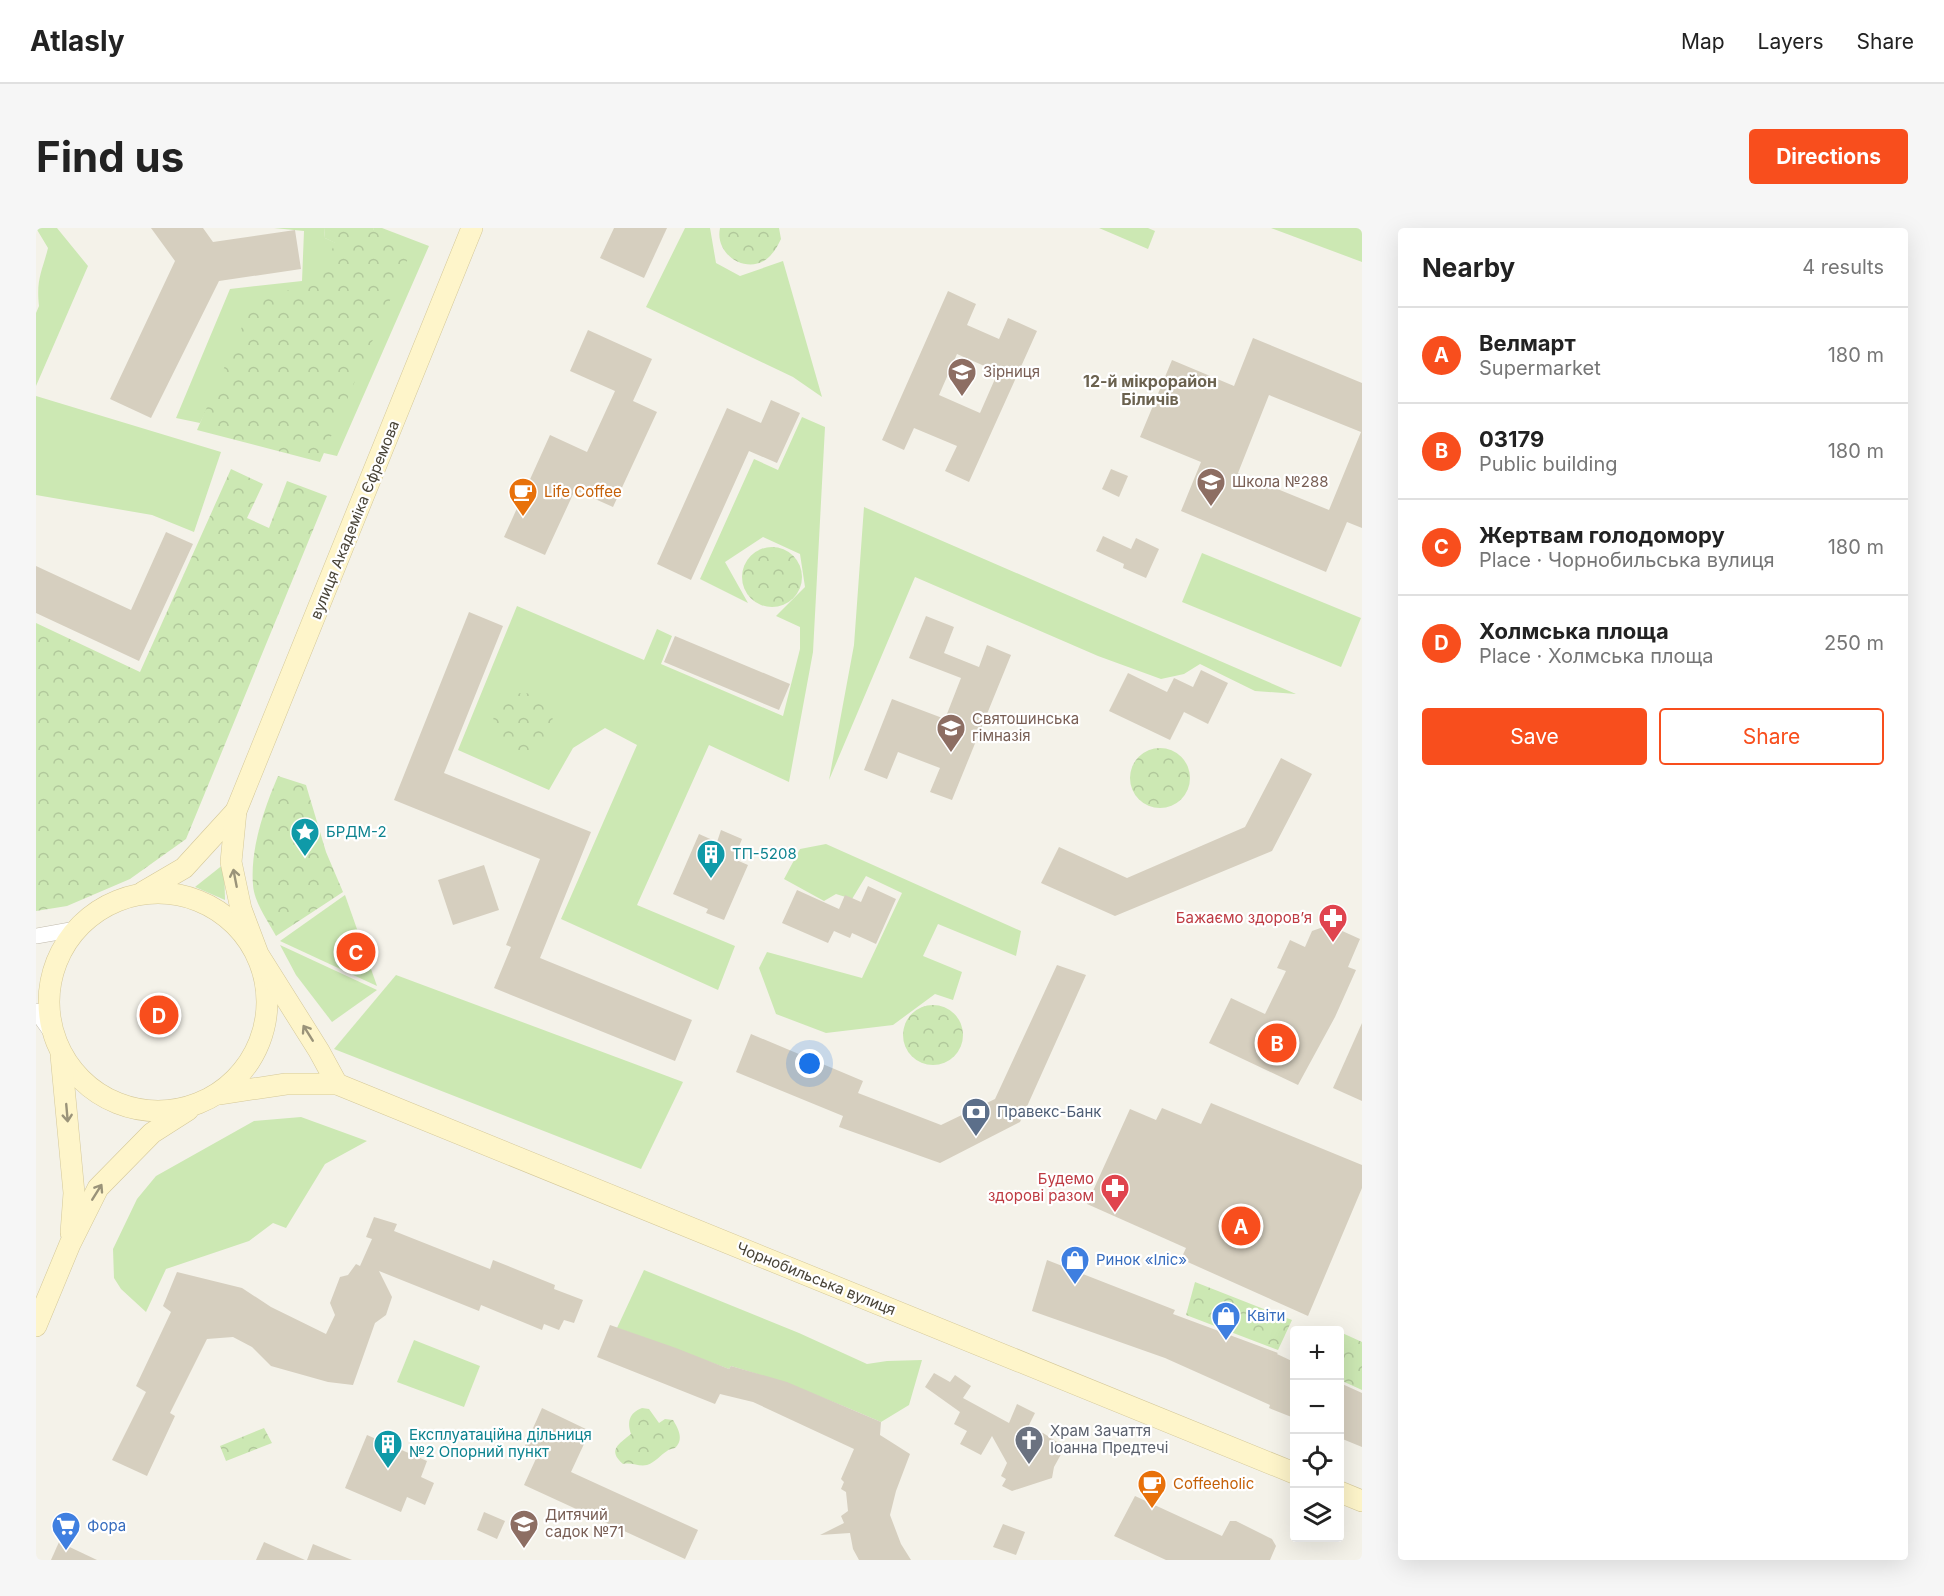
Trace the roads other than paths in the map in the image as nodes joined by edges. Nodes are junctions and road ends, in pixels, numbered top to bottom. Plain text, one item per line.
1 (472, 228) edge
2 (236, 811) junction
3 (141, 893) junction
4 (76, 929) junction
5 (36, 936) edge
6 (258, 954) junction
7 (36, 1011) edge
8 (57, 1045) junction
9 (337, 1084) junction
10 (219, 1094) junction
11 (193, 1107) junction
12 (70, 1244) junction
13 (36, 1326) edge
14 (1290, 1471) edge
15 (1344, 1494) edge
16 (1362, 1501) edge

1 - 2 main road, вулиця Академіка Єфремова
2 - 3 main road, вулиця Академіка Єфремова
6 -> 2 main road, вулиця Академіка Єфремова
3 - 4 main road
3 - 6 main road
4 - 5 street
4 - 8 main road
9 -> 6 main road
6 - 10 main road
7 - 8 street
8 - 11 main road
8 -> 12 main road
9 - 10 main road, Чорнобильська вулиця
9 - 14 main road, Чорнобильська вулиця
10 - 11 main road
12 -> 11 main road
12 - 13 main road
15 - 16 main road

